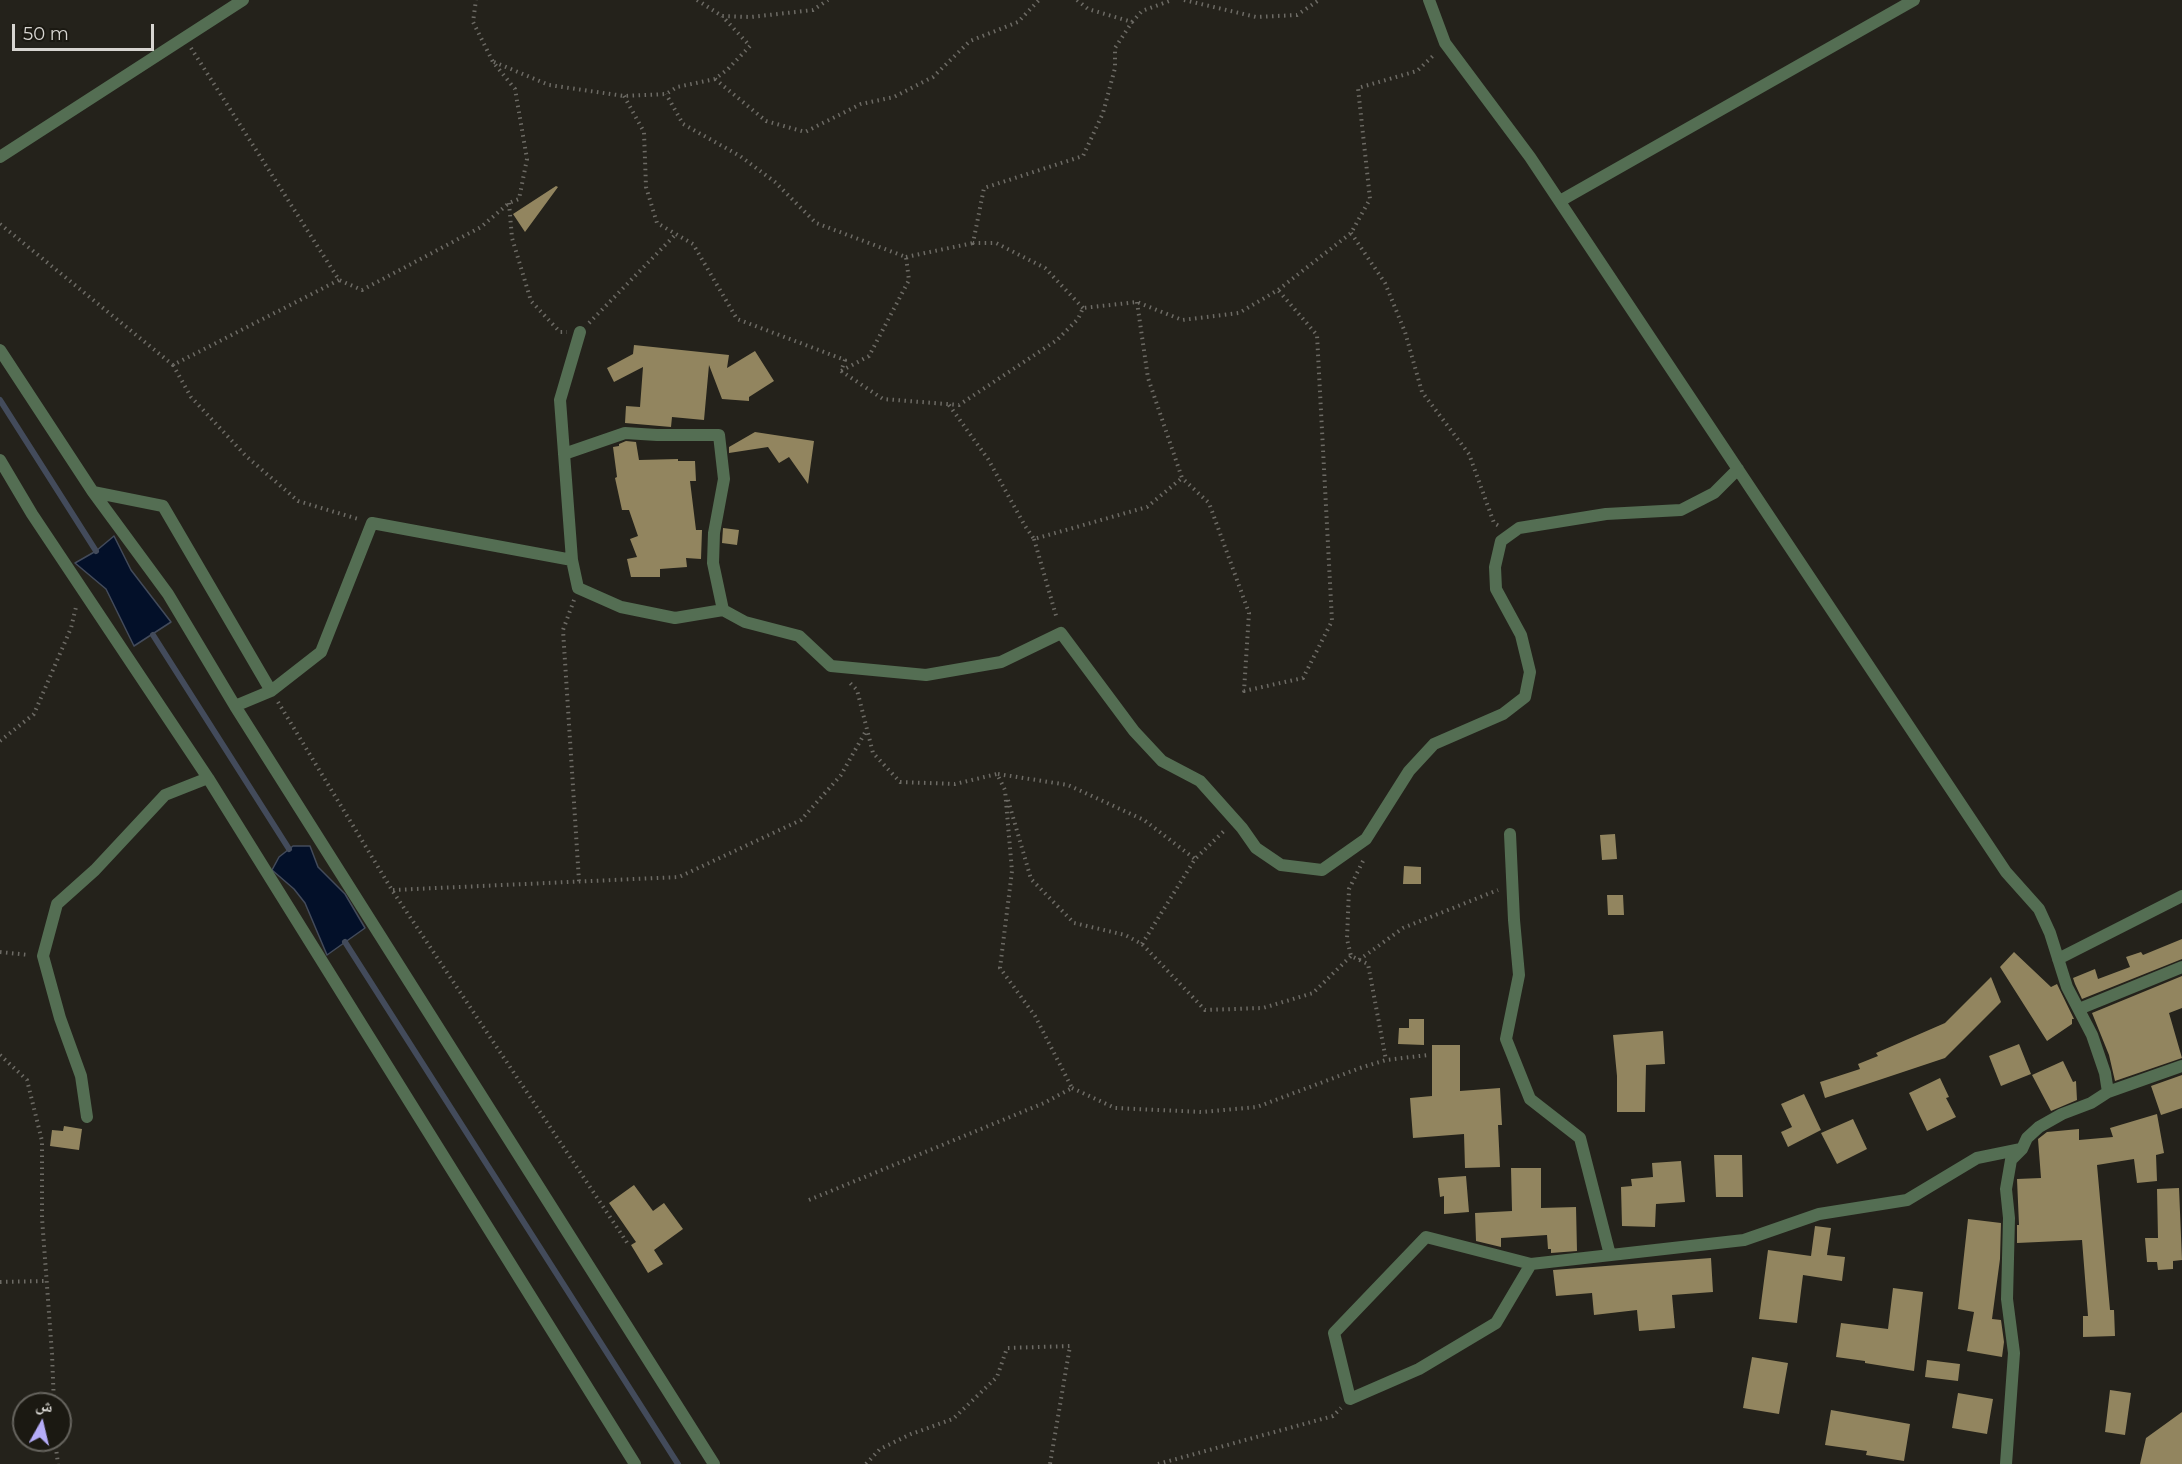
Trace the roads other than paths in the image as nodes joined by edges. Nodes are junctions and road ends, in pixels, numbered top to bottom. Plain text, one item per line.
1 (243, 0) edge
2 (1429, 0) edge
3 (1914, 0) edge
4 (0, 156) edge
5 (1560, 201) junction
6 (580, 332) road end
7 (0, 350) edge
8 (564, 454) junction
9 (0, 460) edge
10 (1738, 469) junction
11 (93, 492) junction
12 (572, 560) junction
13 (723, 610) junction
14 (271, 691) junction
15 (235, 706) junction
16 (208, 778) junction
17 (1510, 834) dead end
18 (2182, 896) edge
19 (2058, 958) junction
20 (2182, 967) edge
21 (2079, 1009) junction
22 (2182, 1066) edge
23 (2109, 1092) junction
24 (87, 1117) dead end
25 (2022, 1149) junction
26 (1610, 1255) junction
27 (1531, 1264) junction
28 (635, 1464) edge
29 (714, 1464) edge
30 (2006, 1464) edge

1 - 4 street
2 - 5 street
3 - 5 street
5 - 10 street
6 - 8 street
7 - 11 street
8 - 12 street
8 - 13 street
9 - 16 street
10 - 13 street
10 - 19 street
11 - 14 street
11 - 15 street
12 - 13 street
12 - 14 street
14 - 15 street
15 - 29 street
16 - 24 street
16 - 28 street
17 - 26 street
18 - 19 street
19 - 21 street
20 - 21 street
21 - 23 street
22 - 23 street
23 - 25 street
25 - 26 street
25 - 30 street
26 - 27 street
27 - 27 street

